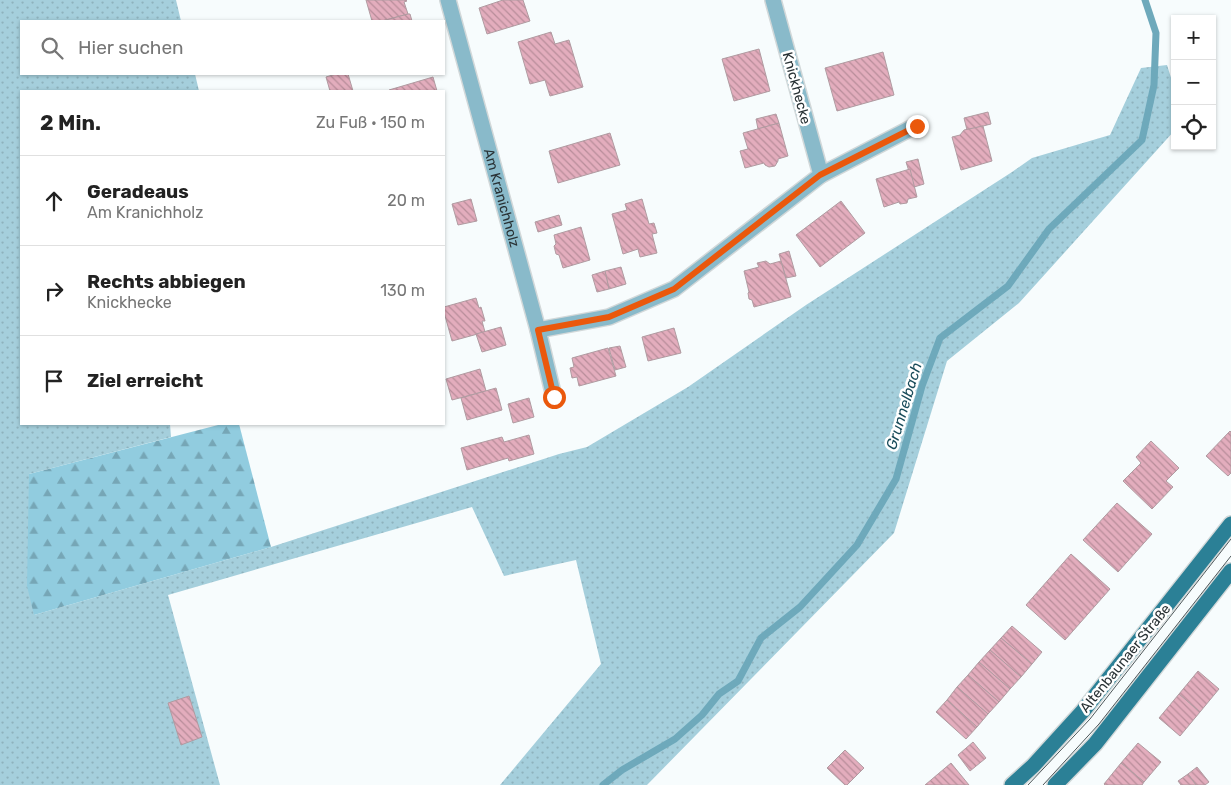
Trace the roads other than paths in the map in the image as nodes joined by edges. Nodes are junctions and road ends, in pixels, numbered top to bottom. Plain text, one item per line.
1 (448, 0) edge
2 (773, 0) edge
3 (917, 126) dead end
4 (820, 175) junction
5 (538, 330) junction
6 (554, 397) dead end
7 (1231, 524) edge
8 (1231, 571) edge
9 (1012, 785) edge
10 (1055, 785) edge

1 - 5 street, Am Kranichholz
2 - 4 street, Knickhecke
3 - 4 street
4 - 5 street
5 - 6 street, Am Kranichholz
7 - 9 main road, Altenbaunaer Straße
8 - 10 main road, Altenbaunaer Straße

